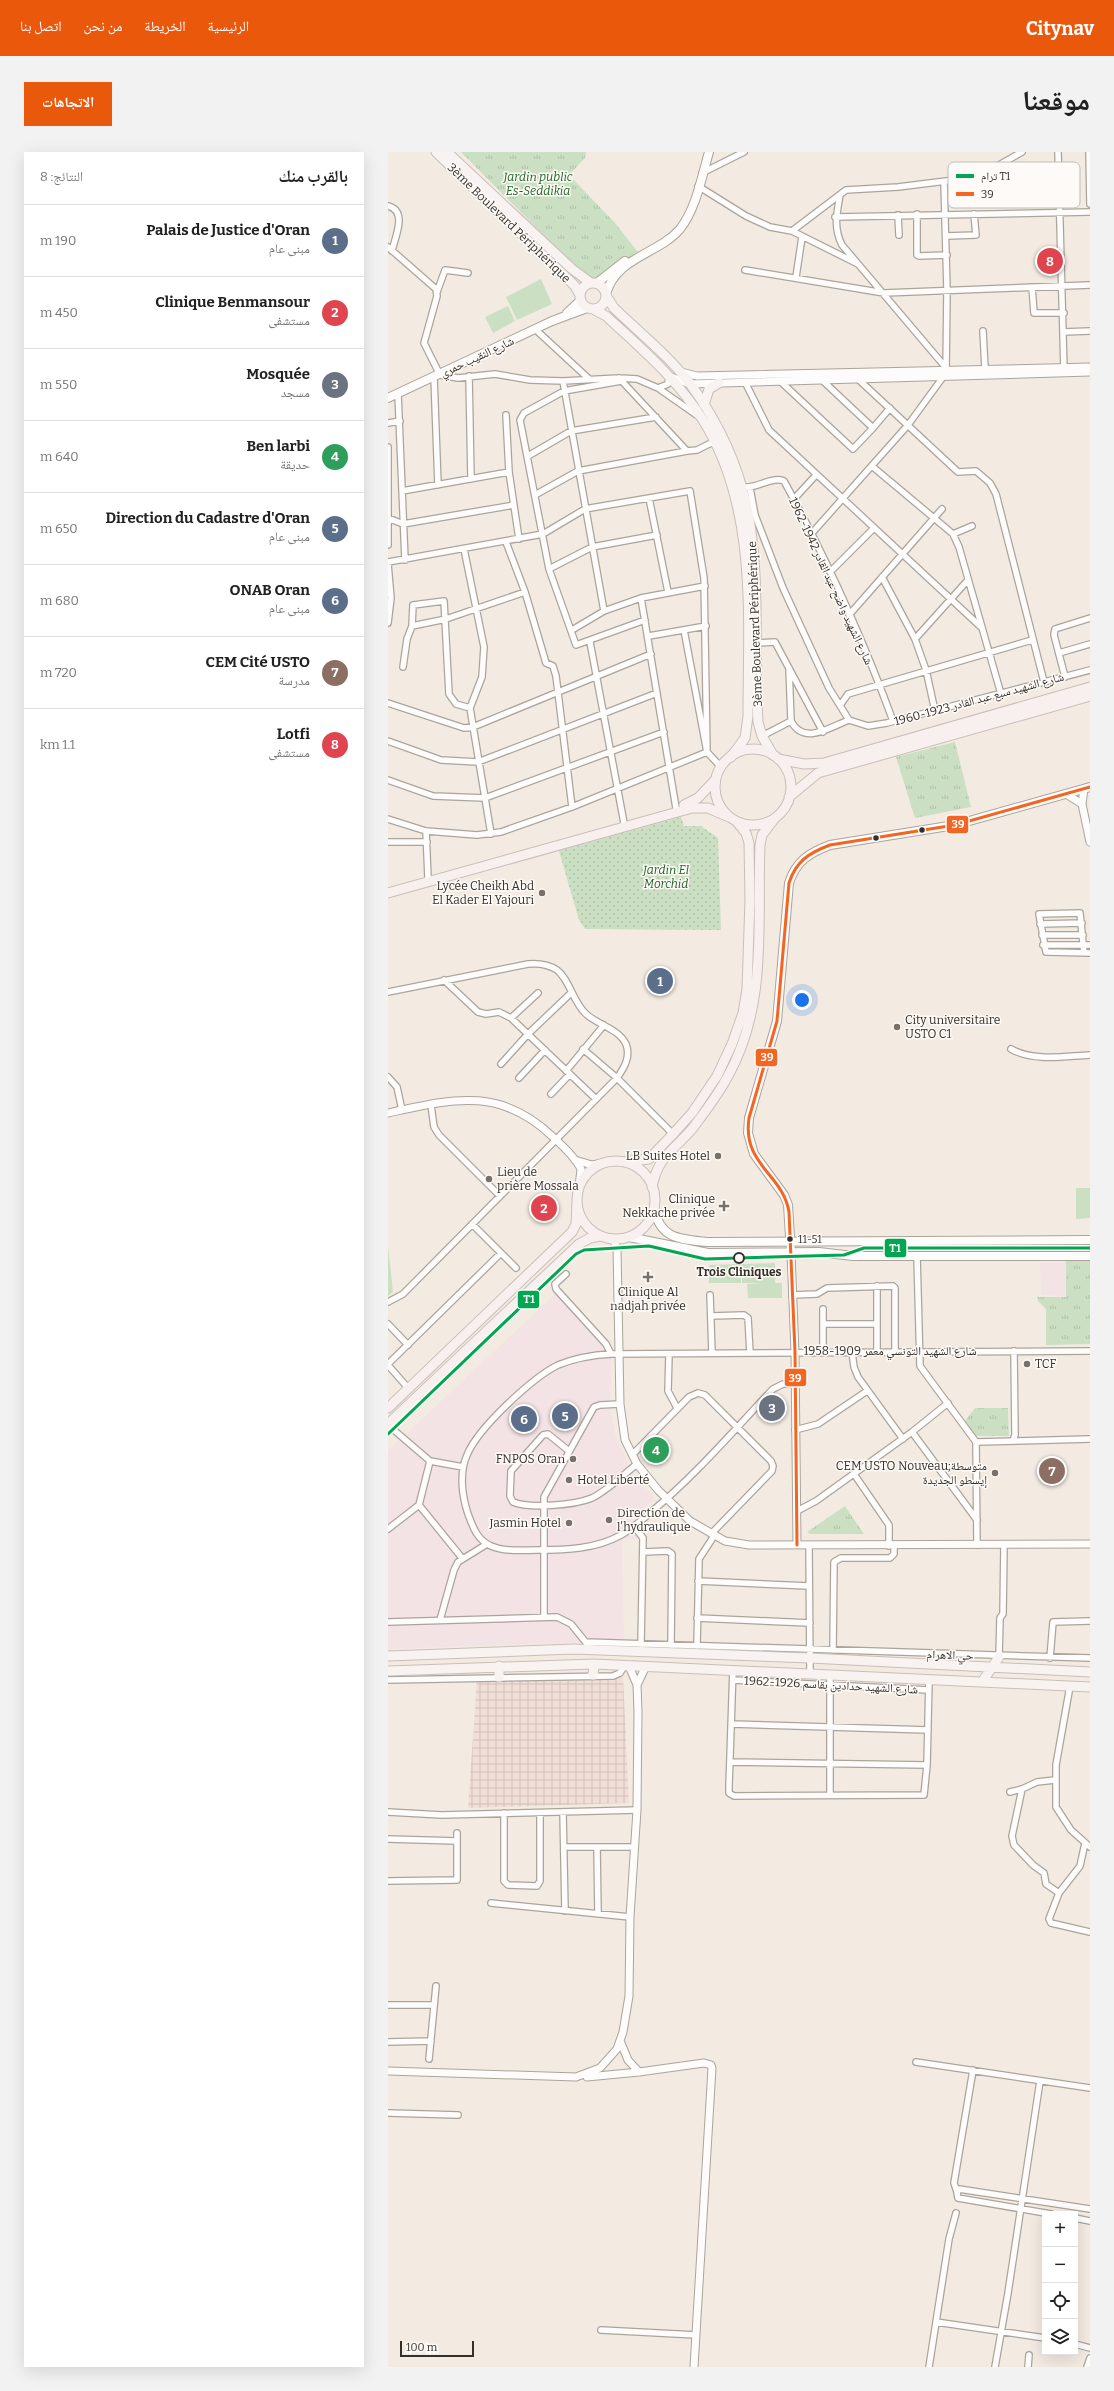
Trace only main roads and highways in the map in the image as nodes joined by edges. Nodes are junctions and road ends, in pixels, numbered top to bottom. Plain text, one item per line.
1 (428, 152) edge
2 (436, 152) edge
3 (447, 152) edge
4 (455, 152) edge
5 (703, 152) edge
6 (709, 152) edge
7 (463, 178) junction
8 (488, 189) junction
9 (594, 283) junction
10 (607, 295) junction
11 (580, 298) junction
12 (590, 309) junction
13 (565, 315) junction
14 (719, 383) road end
15 (388, 398) edge
16 (704, 405) junction
17 (1090, 687) edge
18 (1090, 696) edge
19 (731, 757) junction
20 (775, 757) junction
21 (715, 780) junction
22 (1087, 788) edge
23 (789, 797) junction
24 (775, 818) junction
25 (733, 819) junction
26 (388, 888) edge
27 (388, 893) edge
28 (624, 1162) junction
29 (652, 1187) junction
30 (576, 1201) junction
31 (654, 1208) junction
32 (600, 1236) junction
33 (629, 1237) junction
34 (1090, 1240) edge
35 (790, 1242) junction
36 (791, 1253) junction
37 (1090, 1256) edge
38 (388, 1408) edge
39 (388, 1425) edge
40 (388, 1656) edge
41 (999, 1656) road end
42 (594, 1664) junction
43 (499, 1666) junction
44 (992, 1667) junction
45 (388, 1671) edge
46 (1090, 1672) edge
47 (593, 1676) road end
48 (499, 1677) road end
49 (982, 1682) junction
50 (1090, 1687) edge

1 - 7 main road
2 - 7 main road, 3ème Boulevard Périphérique
3 - 8 main road, 3ème Boulevard Périphérique
4 - 8 main road
5 - 9 main road
6 - 10 main road
7 - 11 main road, 3ème Boulevard Périphérique
8 - 9 main road, 3ème Boulevard Périphérique
9 - 10 main road
9 - 11 main road
10 - 12 main road
10 - 16 main road, 3ème Boulevard Périphérique
11 - 12 main road
11 - 13 main road, شارع النقيب حمري
12 - 13 main road, شارع النقيب حمري
12 - 19 main road, 3ème Boulevard Périphérique
13 - 15 main road, شارع النقيب حمري
14 - 16 main road
16 - 20 main road, 3ème Boulevard Périphérique
17 - 20 highway
18 - 23 highway
19 - 20 highway
19 - 21 highway
20 - 23 highway
21 - 25 highway
21 - 26 highway
22 - 35 main road
23 - 24 highway
24 - 25 highway
24 - 29 highway
25 - 27 highway
25 - 28 highway
28 - 29 highway
28 - 30 highway
29 - 31 highway
30 - 32 highway
30 - 38 highway
31 - 33 highway
31 - 35 main road
32 - 33 highway
32 - 39 highway
33 - 36 main road
34 - 35 main road
35 - 36 main road
36 - 37 main road
40 - 44 main road
41 - 44 main road
42 - 43 main road
42 - 47 main road
42 - 49 main road
43 - 45 main road
43 - 48 main road
44 - 46 main road
44 - 49 main road
49 - 50 main road

